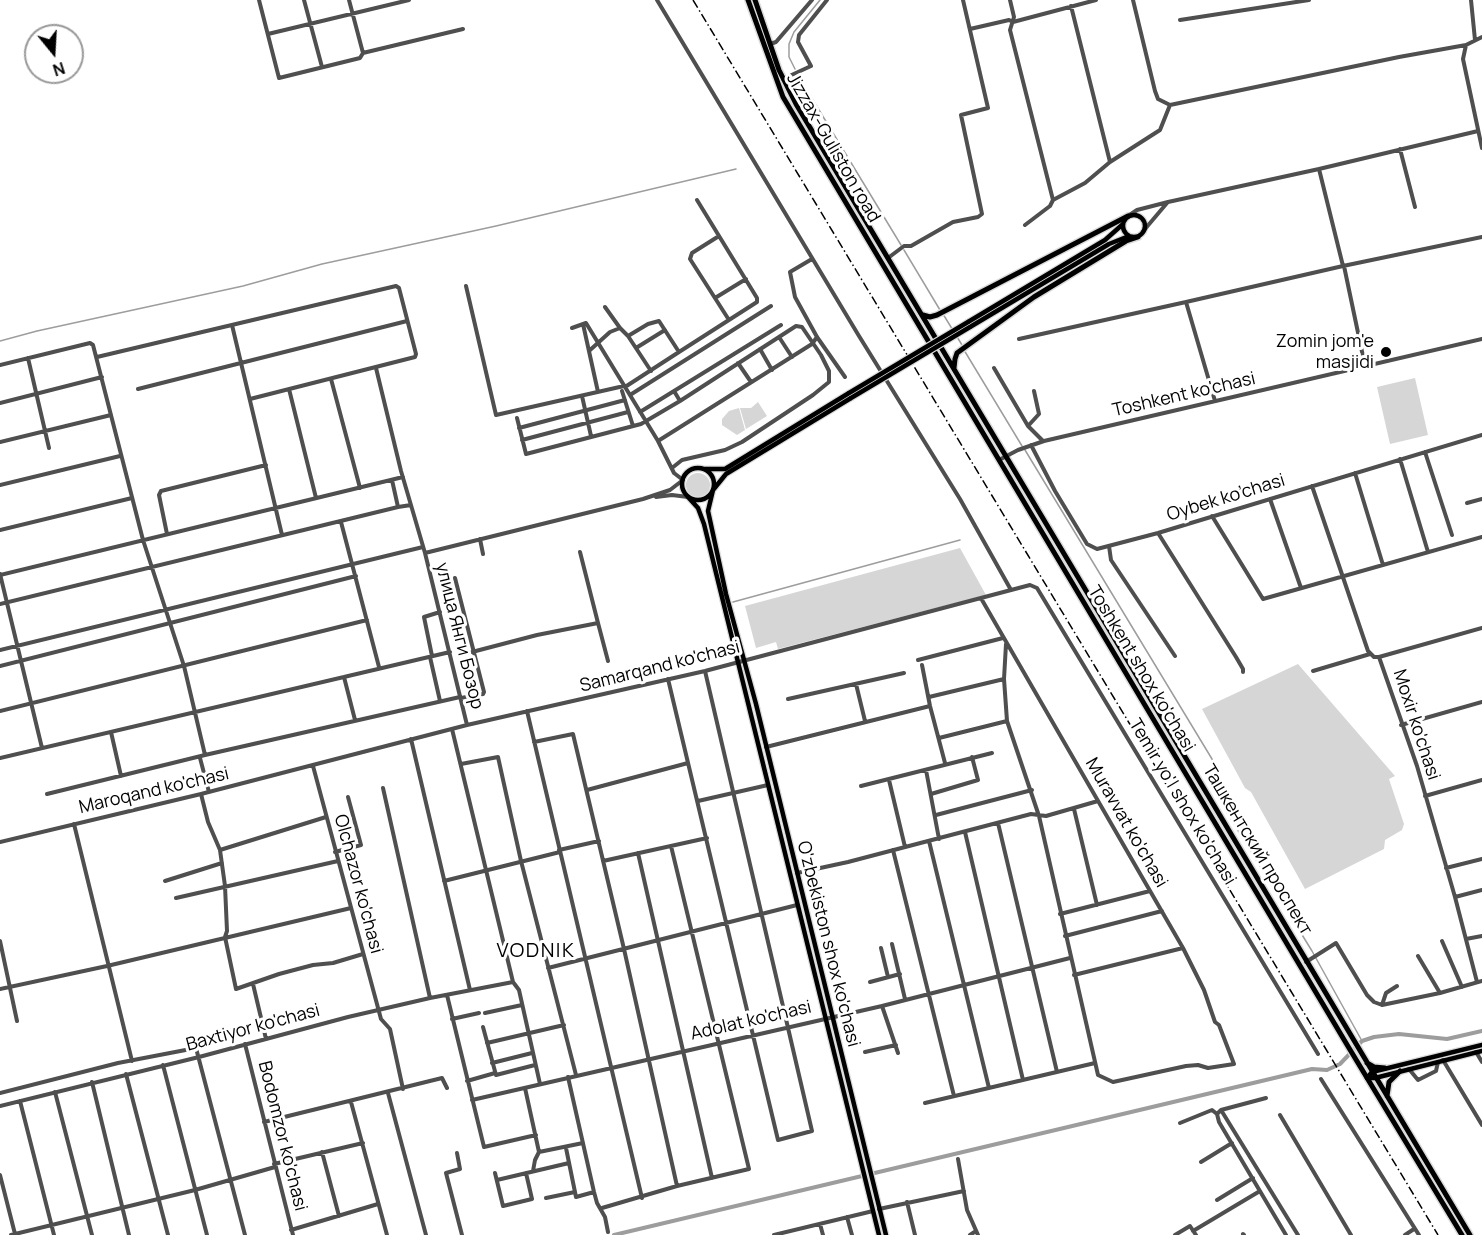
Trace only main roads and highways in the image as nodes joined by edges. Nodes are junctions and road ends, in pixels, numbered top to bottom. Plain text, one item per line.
1 (748, 0) edge
2 (755, 0) edge
3 (1128, 216) junction
4 (1123, 224) junction
5 (1129, 236) junction
6 (1138, 237) junction
7 (907, 305) joint
8 (922, 314) junction
9 (969, 324) junction
10 (955, 369) junction
11 (850, 396) junction
12 (704, 469) junction
13 (713, 490) junction
14 (688, 497) junction
15 (724, 595) junction
16 (728, 610) junction
17 (1482, 1045) edge
18 (1482, 1051) edge
19 (1365, 1061) junction
20 (1385, 1068) junction
21 (1400, 1071) junction
22 (1372, 1072) junction
23 (1367, 1078) junction
24 (1375, 1078) junction
25 (1384, 1100) junction
26 (869, 1180) junction
27 (879, 1235) edge
28 (886, 1235) edge
29 (1462, 1235) edge
30 (1470, 1235) edge

1 - 7 highway, Jizzax-Guliston road
2 - 8 highway, Jizzax-Guliston road
3 - 4 main road
3 - 6 main road
3 - 8 highway
4 - 5 main road
4 - 9 main road
5 - 6 main road
5 - 9 main road
6 - 10 highway
7 - 23 highway, Toshkent shox ko'chasi
8 - 10 highway
9 - 11 main road, bridge
10 - 19 highway, Ташкентский проспект
11 - 12 main road
11 - 13 main road
12 - 13 main road
12 - 14 main road
13 - 14 main road
13 - 15 main road
14 - 15 main road
15 - 16 main road
16 - 26 main road, O'zbekiston shox ko'chasi
16 - 26 main road, O'zbekiston shox ko'chasi
17 - 20 main road
18 - 21 main road
19 - 20 highway
19 - 22 highway
20 - 22 main road
21 - 24 main road
21 - 25 highway
22 - 23 main road
22 - 24 highway
23 - 24 main road
23 - 25 highway
24 - 25 highway
25 - 29 highway
25 - 30 highway
26 - 27 main road, O'zbekiston shox ko'chasi
26 - 28 main road, O'zbekiston shox ko'chasi

